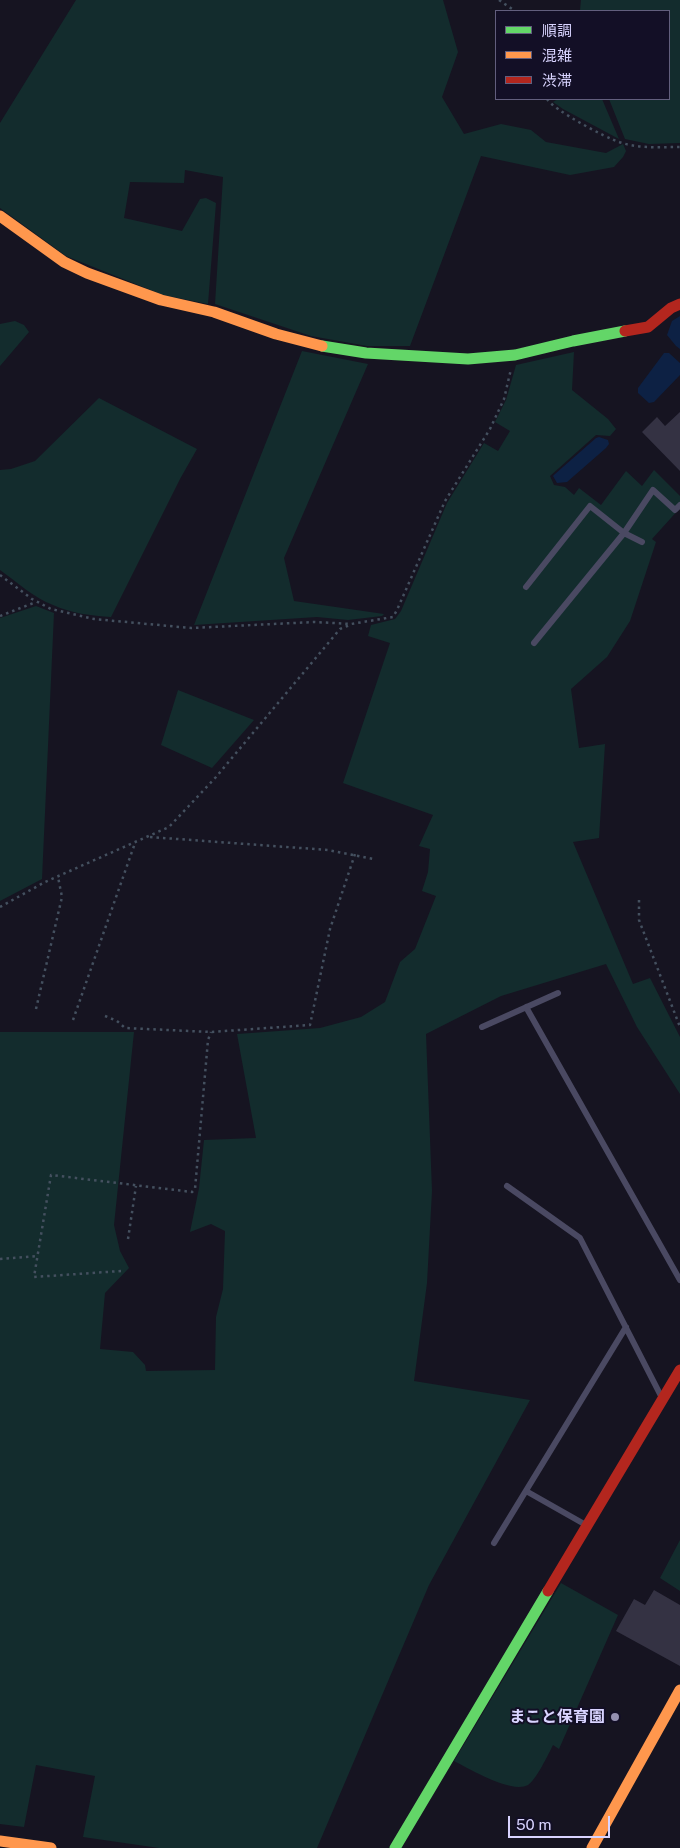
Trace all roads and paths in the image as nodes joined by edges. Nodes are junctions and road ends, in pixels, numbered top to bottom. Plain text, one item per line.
1 (499, 0) edge
2 (514, 10) edge
3 (547, 100) edge
4 (680, 147) edge
5 (0, 216) edge
6 (680, 304) edge
7 (515, 355) junction
8 (680, 505) edge
9 (624, 533) junction
10 (642, 542) dead end
11 (0, 575) edge
12 (526, 587) dead end
13 (37, 602) junction
14 (0, 616) edge
15 (351, 624) junction
16 (534, 643) dead end
17 (148, 837) junction
18 (135, 843) junction
19 (355, 854) junction
20 (372, 859) dead end
21 (58, 877) junction
22 (639, 900) dead end
23 (0, 907) edge
24 (558, 993) dead end
25 (526, 1007) junction
26 (36, 1009) dead end
27 (105, 1016) dead end
28 (73, 1020) dead end
29 (482, 1026) dead end
30 (680, 1027) edge
31 (211, 1032) junction
32 (136, 1185) junction
33 (507, 1186) dead end
34 (128, 1238) dead end
35 (38, 1256) junction
36 (0, 1258) edge
37 (121, 1271) dead end
38 (680, 1280) edge
39 (626, 1328) junction
40 (680, 1370) edge
41 (662, 1399) junction
42 (526, 1491) junction
43 (587, 1526) junction
44 (494, 1543) dead end
45 (680, 1690) edge
46 (0, 1841) edge
47 (51, 1848) edge
48 (395, 1848) edge
49 (592, 1848) edge

1 - 2 path
3 - 4 path
5 - 7 street
6 - 7 street
7 - 15 path
8 - 9 lane
9 - 10 lane
9 - 12 lane
9 - 16 lane
11 - 13 path
13 - 14 path
13 - 15 path
15 - 17 path
17 - 18 path
17 - 19 path
18 - 21 path
18 - 28 path
19 - 20 path
19 - 31 path
21 - 23 path
21 - 26 path
22 - 30 path
24 - 25 lane
25 - 29 lane
25 - 38 lane
27 - 31 path
31 - 32 path
32 - 34 path
32 - 35 path
33 - 39 lane
35 - 36 path
35 - 37 path
39 - 41 lane
39 - 42 lane
40 - 41 street
41 - 43 street
42 - 43 lane
42 - 44 lane
43 - 48 street
45 - 49 street
46 - 47 street

